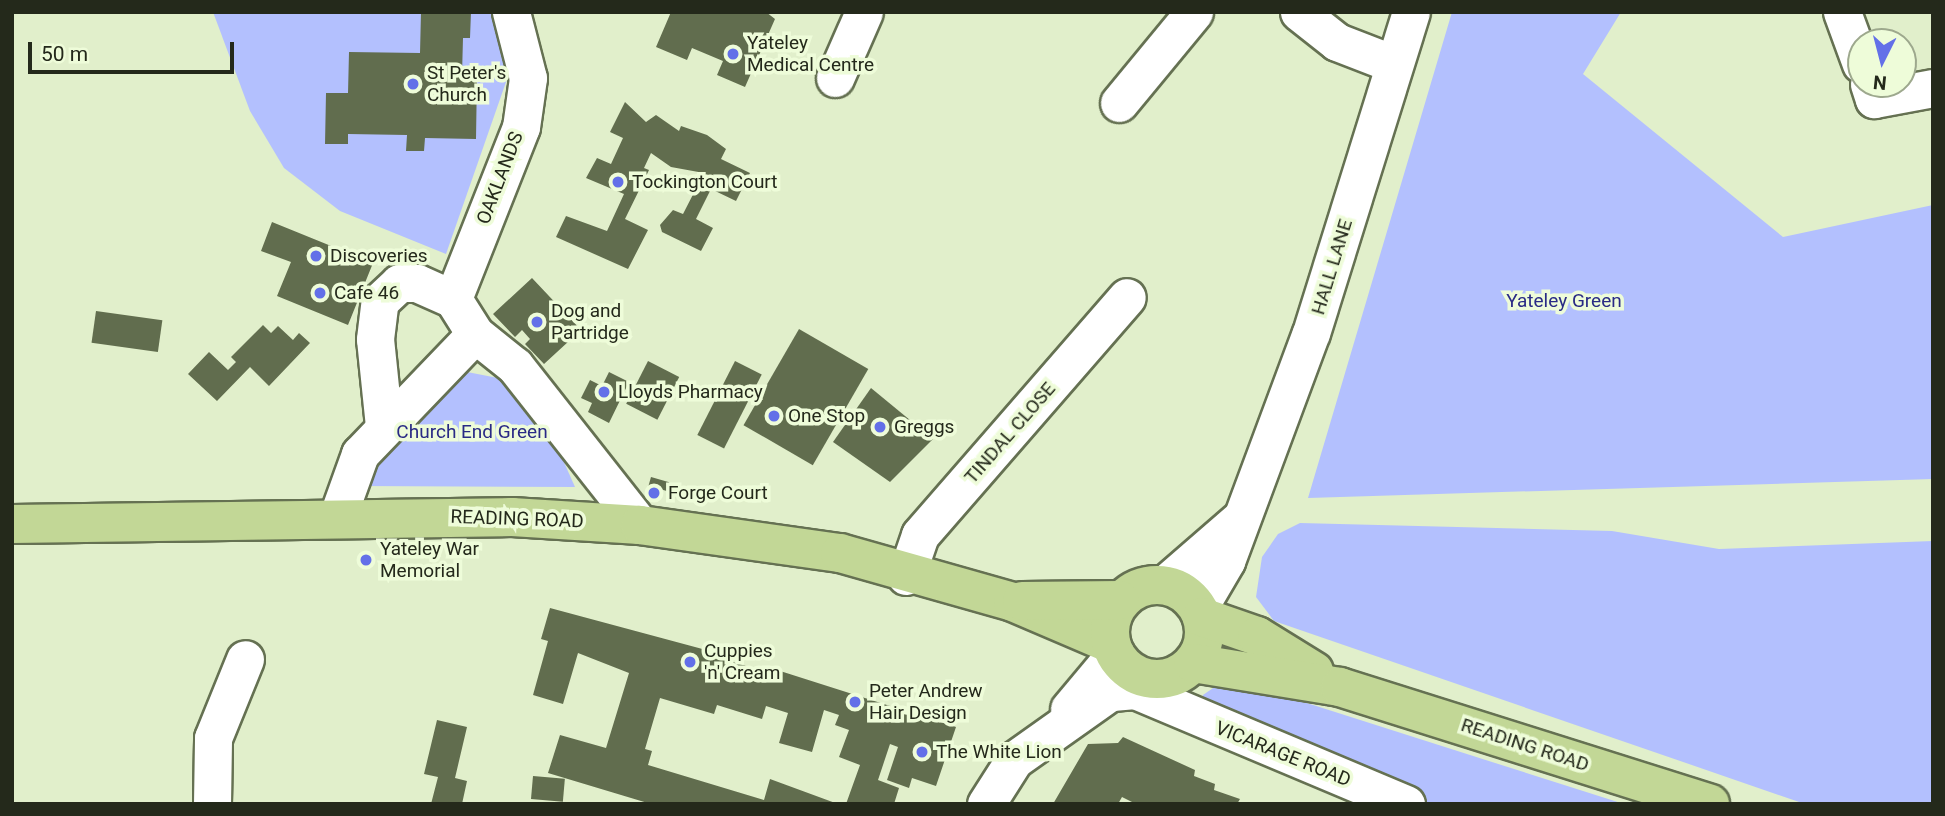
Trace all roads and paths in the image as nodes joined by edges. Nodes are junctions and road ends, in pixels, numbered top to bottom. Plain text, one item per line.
1 (511, 12) edge
2 (864, 12) edge
3 (1194, 12) edge
4 (1299, 12) edge
5 (1411, 12) edge
6 (1394, 64) junction
7 (835, 78) dead end
8 (1119, 103) dead end
9 (1127, 297) dead end
10 (453, 299) junction
11 (475, 334) junction
12 (384, 426) junction
13 (1242, 517) junction
14 (337, 518) junction
15 (12, 524) edge
16 (640, 525) junction
17 (906, 576) junction
18 (1165, 584) junction
19 (1121, 600) junction
20 (1013, 601) junction
21 (1200, 613) junction
22 (245, 659) dead end
23 (1144, 673) junction
24 (1340, 687) junction
25 (1402, 803) edge
26 (212, 804) edge
27 (986, 804) edge
28 (1710, 804) edge

1 - 10 street, OAKLANDS
2 - 7 street
3 - 8 street
4 - 6 street
5 - 6 street, HALL LANE
6 - 13 street, HALL LANE
9 - 17 street, TINDAL CLOSE
10 - 11 street
10 - 12 street
11 - 12 street
11 - 16 street
12 - 14 street
13 - 18 street, HALL LANE
13 - 21 street, HALL LANE
14 - 15 main road, READING ROAD
14 - 16 main road, READING ROAD
16 - 17 main road, READING ROAD
17 - 20 main road, READING ROAD
18 - 19 main road
18 - 21 main road
19 - 20 main road, READING ROAD
19 - 23 main road
20 - 23 main road, READING ROAD
21 - 23 main road
21 - 24 main road, READING ROAD
22 - 26 street
23 - 24 main road, READING ROAD
23 - 25 street, VICARAGE ROAD
23 - 27 street
24 - 28 main road, READING ROAD

